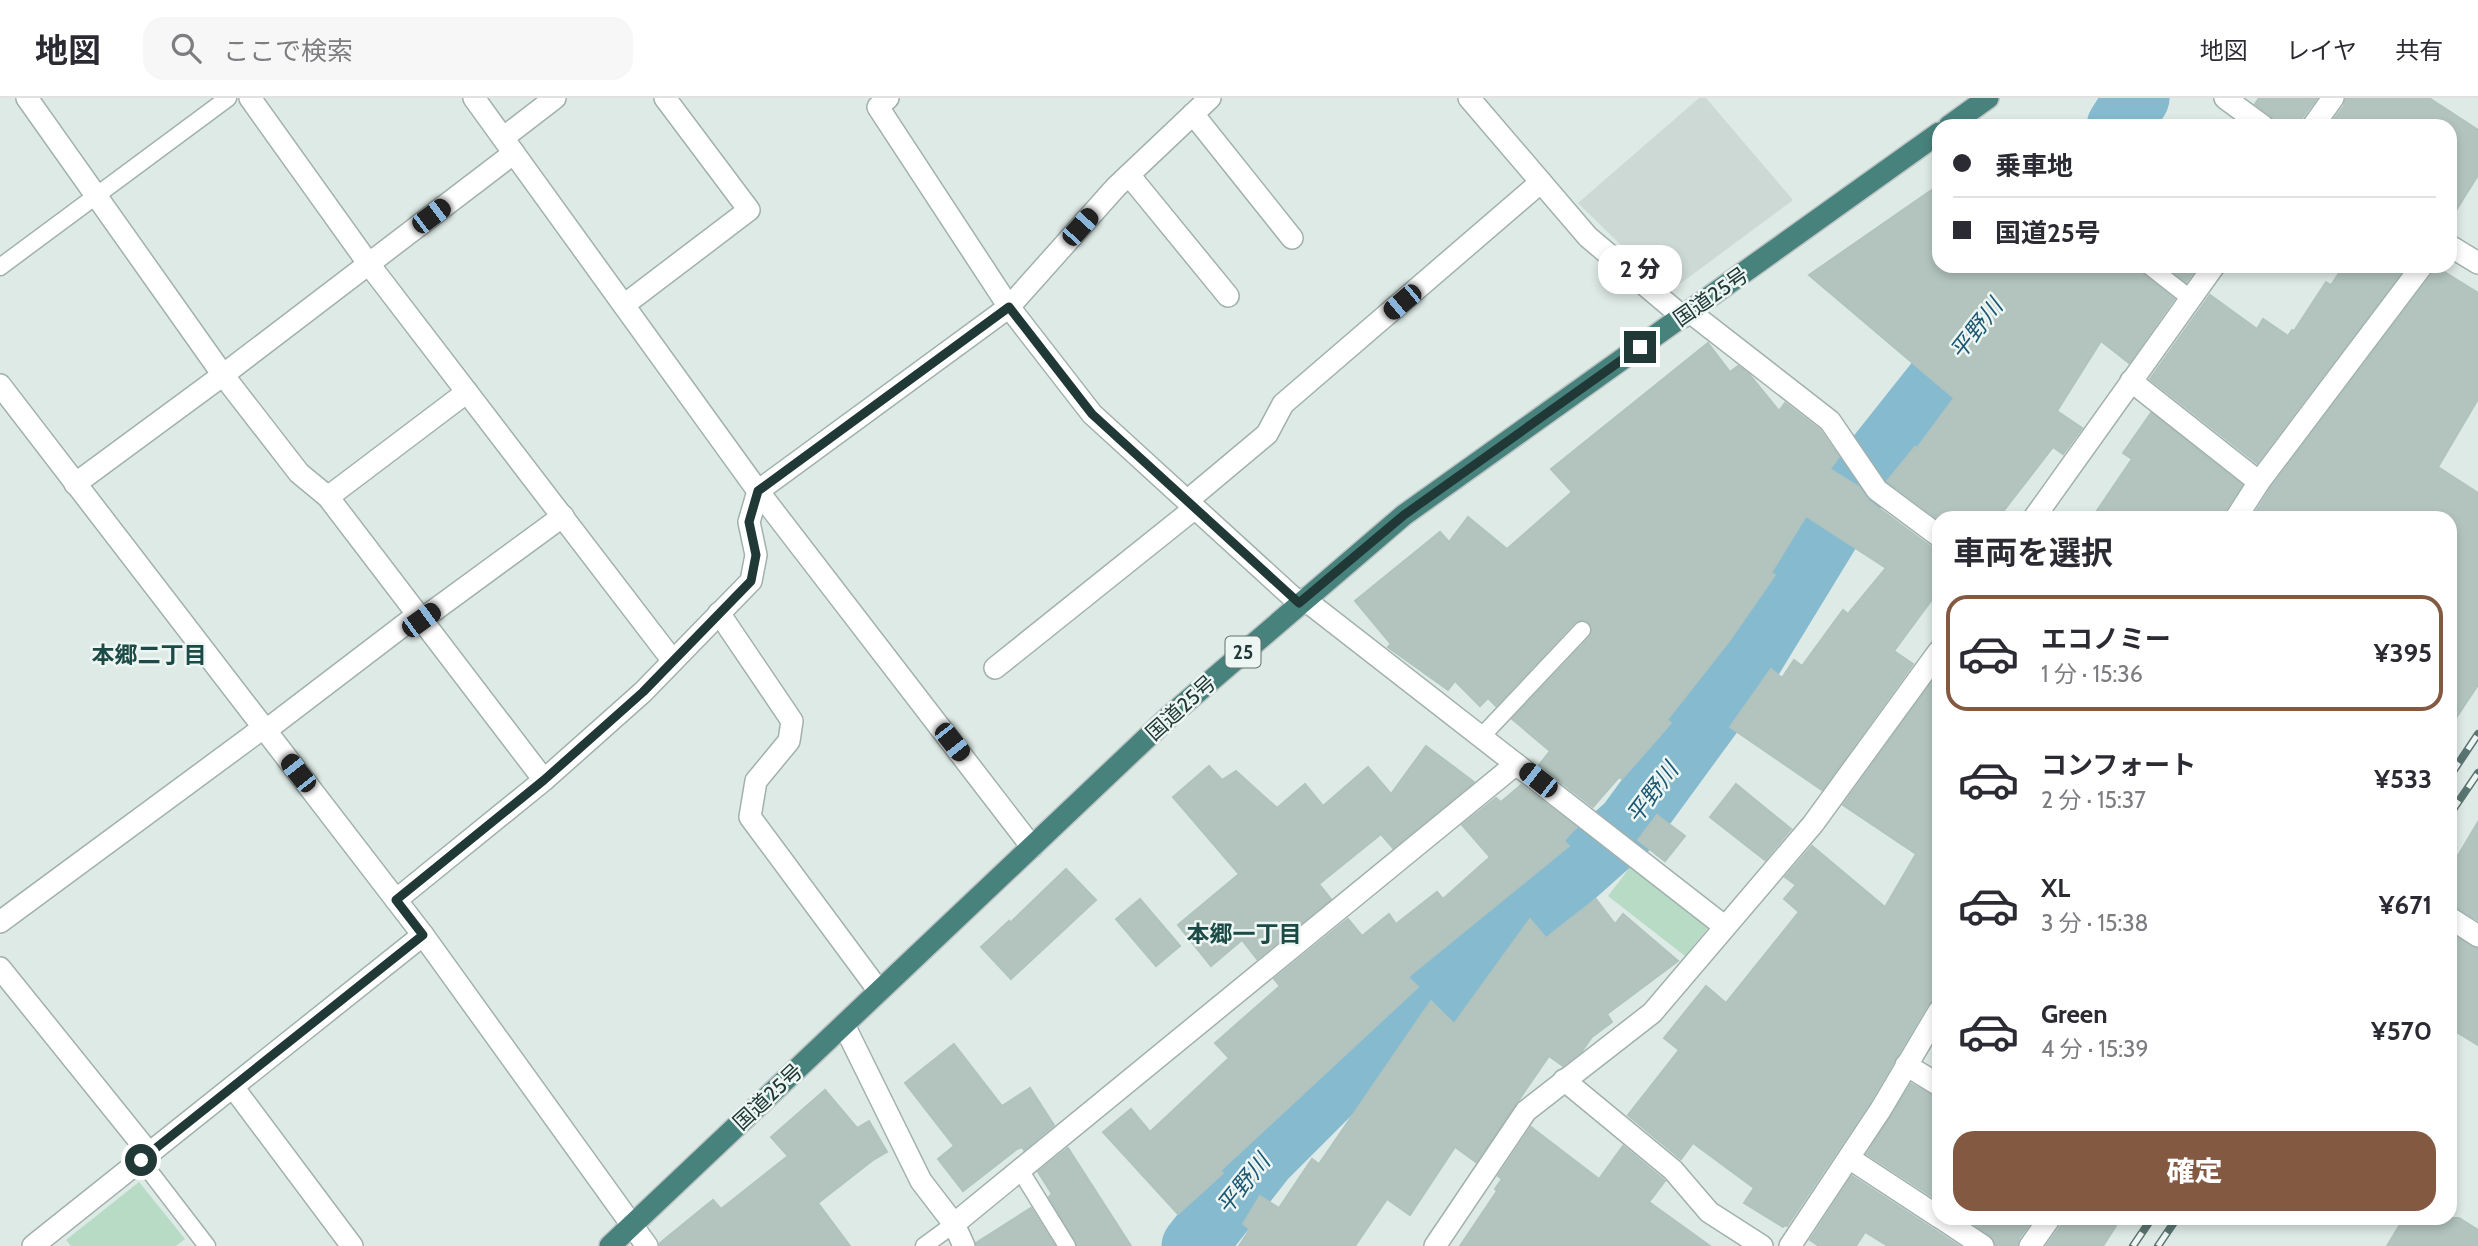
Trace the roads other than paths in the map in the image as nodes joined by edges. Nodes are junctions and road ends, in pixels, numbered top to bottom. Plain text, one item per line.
1 (27, 98) edge
2 (228, 98) edge
3 (250, 98) edge
4 (474, 98) edge
5 (555, 98) edge
6 (666, 98) edge
7 (1210, 98) edge
8 (1469, 98) edge
9 (1988, 98) edge
10 (2225, 98) edge
11 (2333, 98) edge
12 (880, 101) edge
13 (1193, 114) junction
14 (1959, 119) edge
15 (2254, 119) edge
16 (2319, 119) edge
17 (1932, 138) edge
18 (509, 146) junction
19 (1129, 175) junction
20 (1541, 182) junction
21 (96, 195) junction
22 (1292, 238) dead end
23 (2457, 250) edge
24 (368, 263) junction
25 (2478, 263) edge
26 (0, 267) edge
27 (2158, 273) edge
28 (2209, 273) edge
29 (2417, 273) edge
30 (1228, 296) dead end
31 (2191, 299) junction
32 (624, 305) junction
33 (1009, 307) junction
34 (1687, 314) junction
35 (223, 375) junction
36 (2132, 382) junction
37 (0, 385) edge
38 (467, 392) junction
39 (2259, 482) junction
40 (75, 484) junction
41 (758, 491) junction
42 (328, 497) junction
43 (1191, 504) junction
44 (2039, 511) edge
45 (2240, 511) edge
46 (563, 516) junction
47 (1932, 531) edge
48 (1302, 601) junction
49 (719, 613) junction
50 (419, 617) junction
51 (1582, 630) dead end
52 (673, 661) junction
53 (1932, 661) edge
54 (995, 668) dead end
55 (264, 729) junction
56 (1481, 737) junction
57 (1516, 764) junction
58 (544, 780) junction
59 (1032, 847) junction
60 (396, 900) junction
61 (0, 922) edge
62 (2457, 922) edge
63 (1724, 926) junction
64 (423, 935) junction
65 (2478, 936) edge
66 (0, 968) edge
67 (879, 991) junction
68 (1932, 1022) edge
69 (844, 1025) junction
70 (1906, 1065) junction
71 (1564, 1080) junction
72 (1932, 1081) edge
73 (233, 1087) junction
74 (145, 1157) junction
75 (1849, 1158) junction
76 (1020, 1170) junction
77 (1932, 1212) edge
78 (954, 1224) junction
79 (1952, 1225) edge
80 (2045, 1225) edge
81 (632, 1226) junction
82 (33, 1246) edge
83 (207, 1246) edge
84 (352, 1246) edge
85 (610, 1246) edge
86 (647, 1246) edge
87 (925, 1246) edge
88 (964, 1246) edge
89 (1067, 1246) edge
90 (1434, 1246) edge
91 (1762, 1246) edge
92 (1790, 1246) edge
93 (1983, 1246) edge
94 (2030, 1246) edge

1 - 21 street
2 - 21 lane
3 - 24 street
4 - 18 street
5 - 18 street
6 - 32 street
7 - 13 street
8 - 20 street
9 - 14 highway
10 - 15 street
11 - 16 street
12 - 33 street
13 - 19 street
13 - 22 street
17 - 34 highway, 国道25号 / 25
18 - 24 street
18 - 32 street
19 - 30 street
19 - 33 street
20 - 34 street
20 - 43 street
21 - 26 lane
21 - 35 street
23 - 25 street
24 - 35 street
24 - 38 street
27 - 31 lane
28 - 31 street
29 - 39 street
31 - 36 street
32 - 41 street
33 - 41 street
33 - 43 street
34 - 47 street
34 - 48 highway, 国道25号 / 25
35 - 40 street
35 - 42 street
36 - 39 street
36 - 44 street
37 - 40 street
38 - 42 street
38 - 46 street
39 - 45 street
40 - 55 street
41 - 49 street
41 - 59 street
42 - 50 street
43 - 48 street
43 - 54 street
46 - 50 street
46 - 52 street
48 - 56 street
48 - 59 highway, 国道25号 / 25
49 - 52 street
49 - 67 street
50 - 55 street
50 - 58 street
51 - 56 lane
52 - 58 street
53 - 63 street
55 - 60 street
55 - 61 street
56 - 57 street
57 - 63 street
57 - 76 street
58 - 60 street
59 - 67 highway, 国道25号 / 25
60 - 64 street
62 - 65 street
63 - 71 street
64 - 73 street
64 - 81 street
66 - 74 street
67 - 69 highway, 国道25号 / 25
68 - 70 street
69 - 78 street
69 - 81 highway, 国道25号 / 25
70 - 72 street
70 - 75 street
71 - 90 street
71 - 91 street
73 - 74 street
73 - 84 street
74 - 82 street
74 - 83 lane
75 - 77 street
75 - 92 street
76 - 78 street
76 - 89 lane
78 - 87 lane
78 - 88 street
79 - 93 street
80 - 94 street
81 - 85 highway, 国道25号 / 25
81 - 86 street

